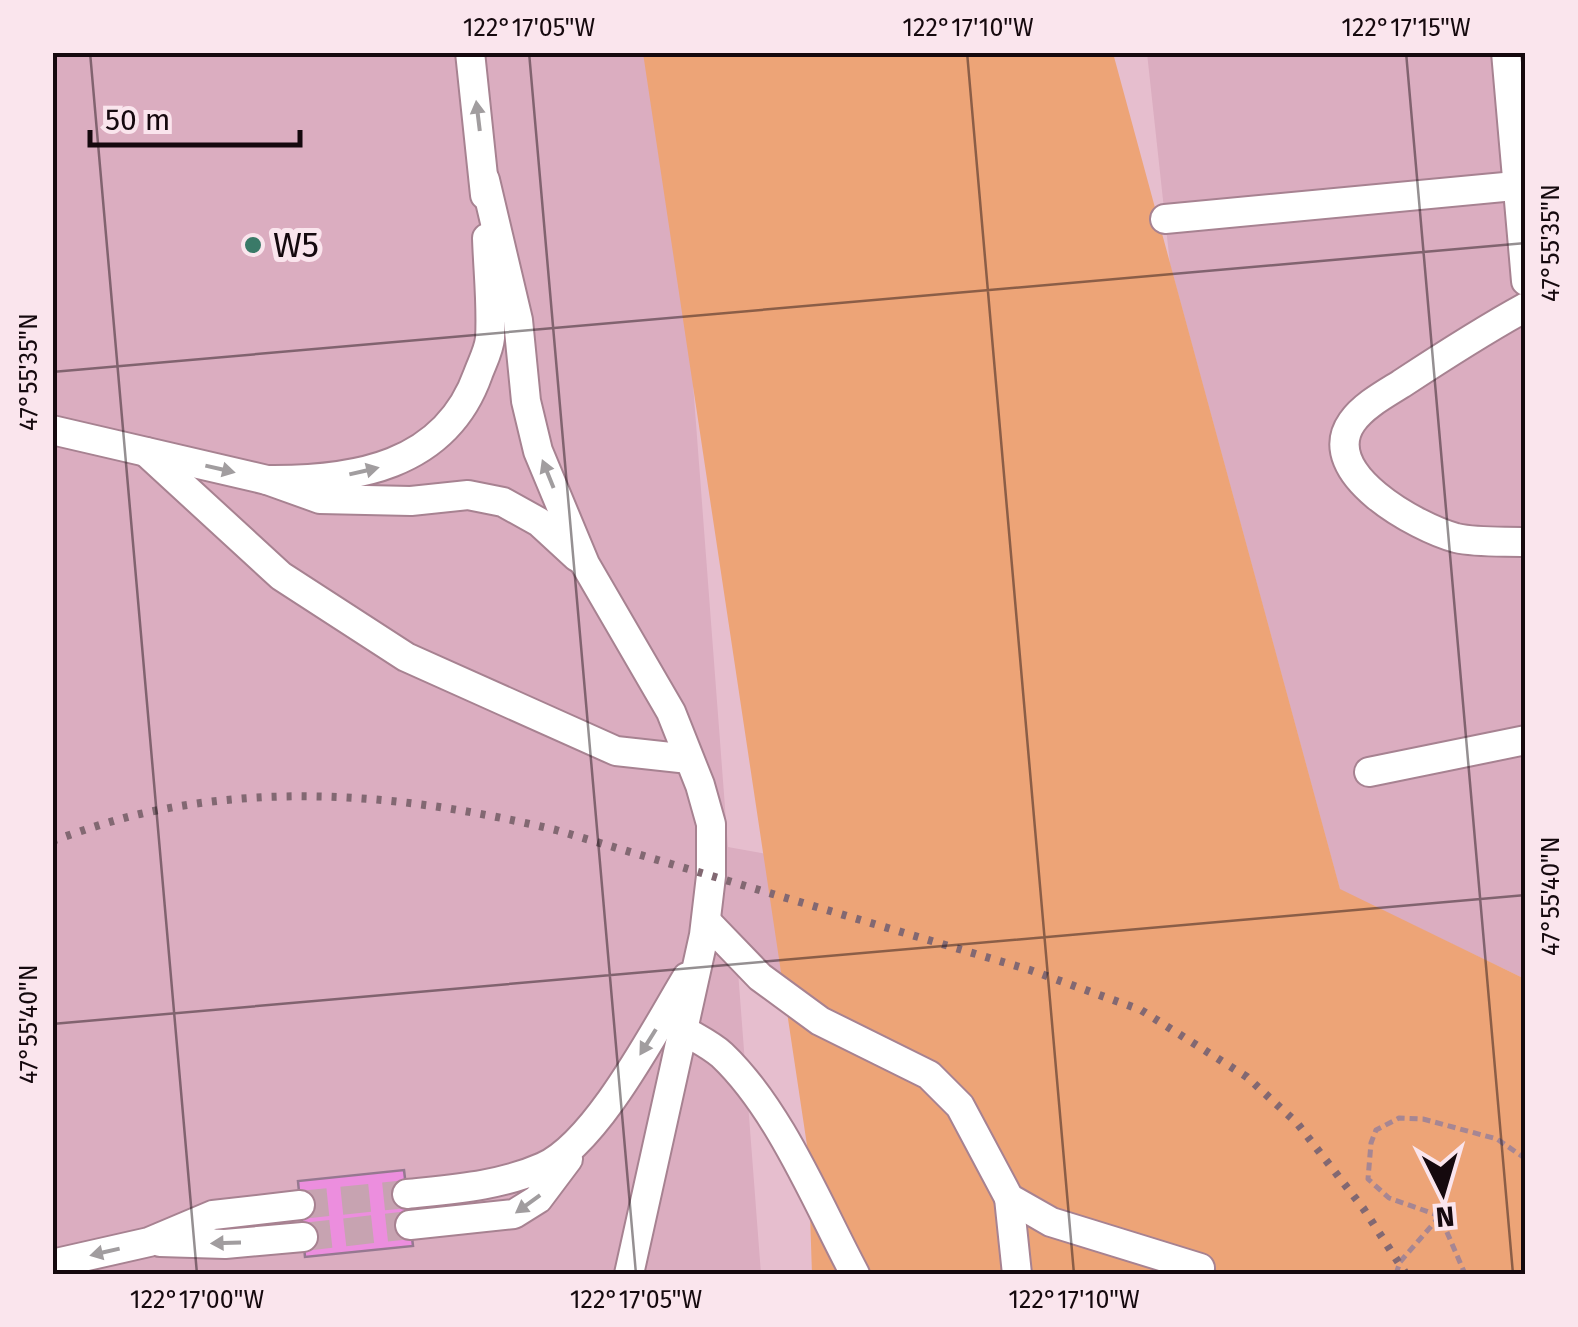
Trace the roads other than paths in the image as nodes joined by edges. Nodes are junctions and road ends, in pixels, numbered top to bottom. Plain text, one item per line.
1 (470, 52) edge
2 (1513, 64) edge
3 (485, 180) junction
4 (1521, 185) edge
5 (1165, 219) dead end
6 (1526, 281) edge
7 (1526, 308) edge
8 (56, 430) edge
9 (146, 452) junction
10 (267, 480) junction
11 (1526, 542) edge
12 (585, 564) junction
13 (1526, 740) edge
14 (690, 759) junction
15 (1369, 772) dead end
16 (706, 920) junction
17 (698, 959) junction
18 (683, 1030) junction
19 (590, 1130) junction
20 (407, 1194) tunnel mouth
21 (1009, 1198) junction
22 (300, 1204) tunnel mouth
23 (410, 1225) tunnel mouth
24 (303, 1237) tunnel mouth
25 (149, 1242) junction
26 (52, 1264) edge
27 (1200, 1268) dead end
28 (629, 1274) edge
29 (854, 1274) edge
30 (1017, 1274) edge

3 -> 1 street
2 - 4 street
10 -> 3 street
12 -> 3 street
4 - 5 street
4 - 6 street
7 - 11 street
8 - 9 street
9 -> 10 street
9 - 14 street
10 - 12 street
12 - 14 street
13 - 15 street
14 - 16 street
16 - 17 street
16 - 21 street
17 - 18 street
17 -> 19 street
18 - 28 street
18 - 29 street
19 - 20 street
19 -> 23 street
21 - 27 street
21 - 30 street
22 - 25 street
24 -> 25 street
25 -> 26 street

